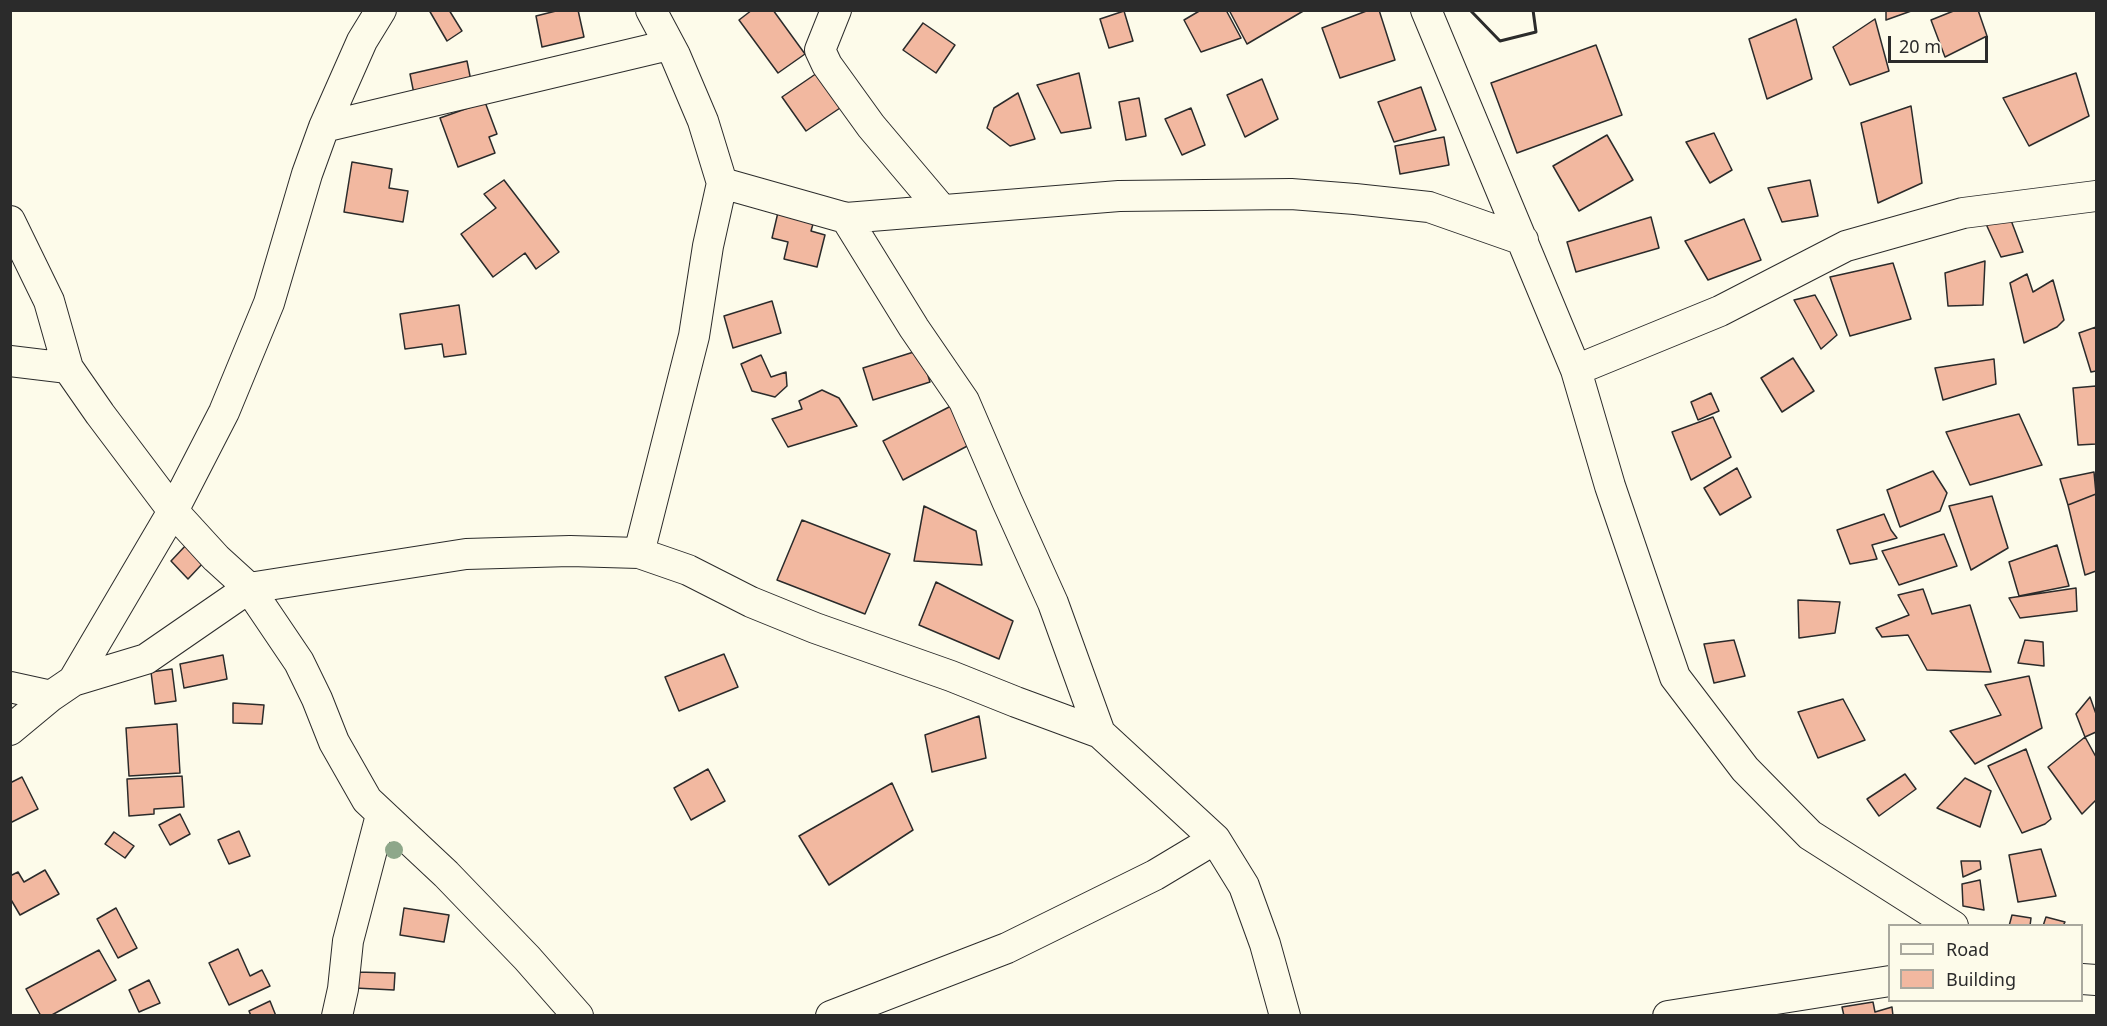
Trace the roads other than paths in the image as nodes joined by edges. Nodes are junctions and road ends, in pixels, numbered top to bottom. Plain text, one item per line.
1 (381, 10) edge
2 (651, 10) edge
3 (836, 10) edge
4 (1426, 10) edge
5 (669, 45) junction
6 (324, 127) junction
7 (722, 183) junction
8 (2097, 196) edge
9 (942, 210) junction
10 (846, 218) junction
11 (10, 221) edge
12 (1523, 240) junction
13 (10, 361) edge
14 (68, 368) junction
15 (1576, 370) junction
16 (173, 511) junction
17 (639, 553) junction
18 (249, 588) junction
19 (10, 687) edge
20 (62, 688) junction
21 (10, 730) edge
22 (1100, 733) junction
23 (381, 815) junction
24 (1215, 839) junction
25 (1950, 924) edge
26 (1888, 981) edge
27 (337, 1016) edge
28 (578, 1016) edge
29 (831, 1016) edge
30 (1285, 1016) edge
31 (1668, 1016) edge

1 - 6 street
2 - 5 street
3 - 9 street
4 - 12 street
5 - 6 street
5 - 7 street
6 - 16 street
7 - 10 street
7 - 17 street
8 - 15 street
9 - 10 street
9 - 12 street
10 - 22 street
11 - 14 street
12 - 15 street
13 - 14 street
14 - 16 street
15 - 25 street
16 - 18 street
16 - 20 street
17 - 18 street
17 - 22 street
18 - 20 street
18 - 23 street
19 - 20 street
20 - 21 street
22 - 24 street
23 - 27 street
23 - 28 street
24 - 29 street
24 - 30 street
26 - 31 street

